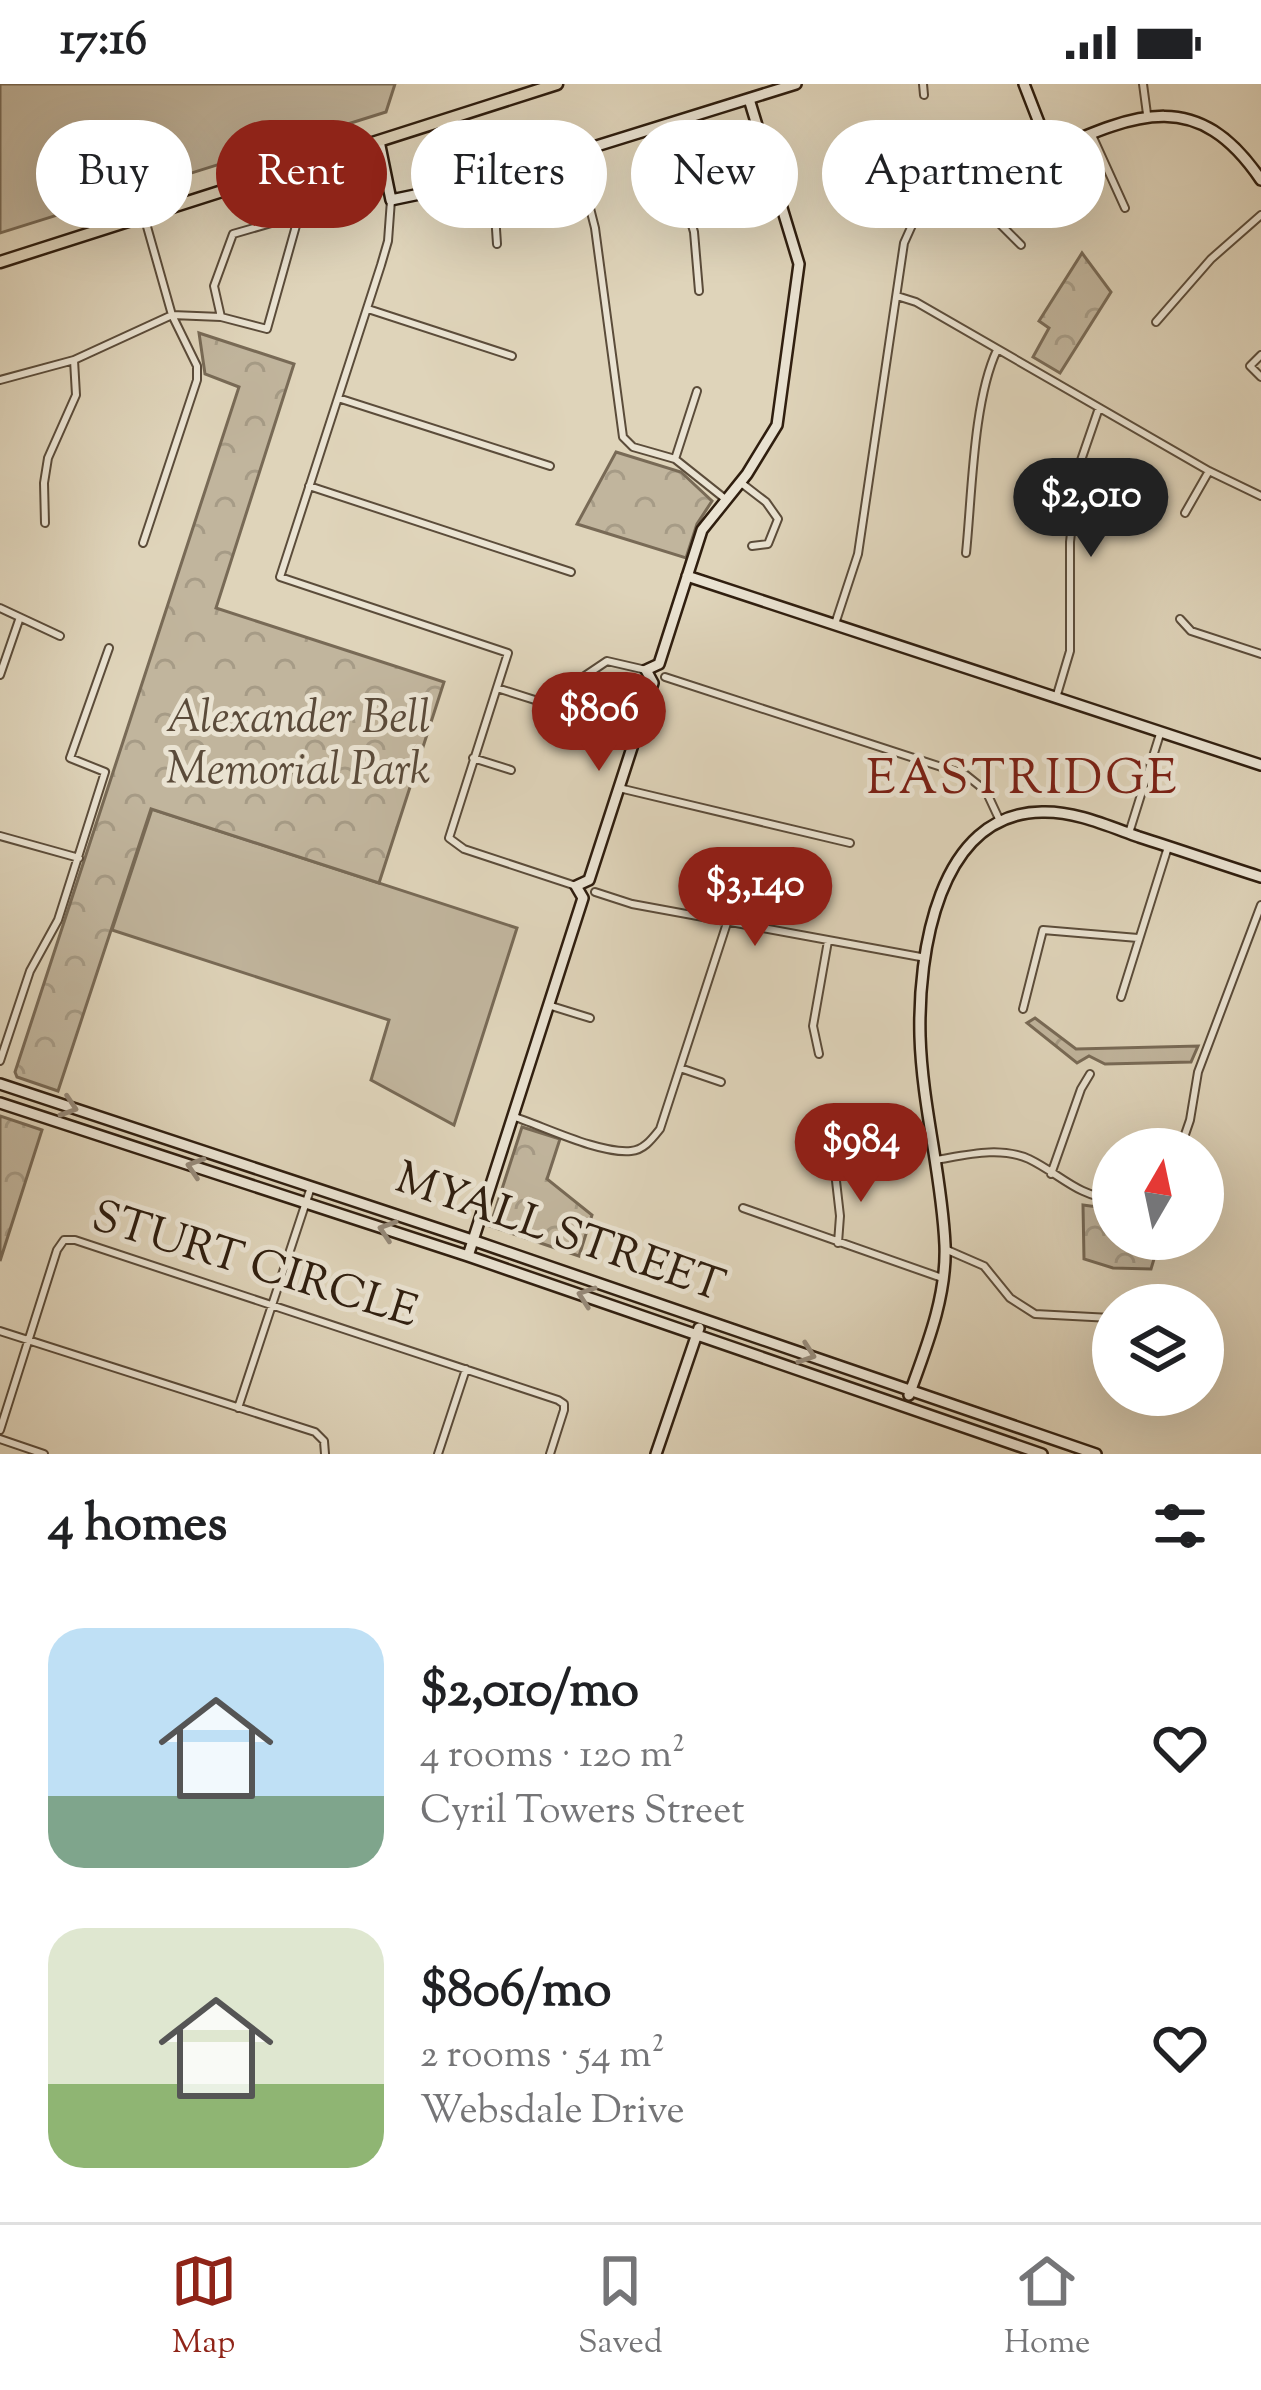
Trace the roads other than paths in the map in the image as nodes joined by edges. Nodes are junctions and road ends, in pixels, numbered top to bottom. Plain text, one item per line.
1 (557, 84) edge
2 (796, 84) edge
3 (923, 84) edge
4 (1024, 84) edge
5 (1143, 84) edge
6 (924, 95) dead end
7 (748, 99) junction
8 (1147, 114) junction
9 (682, 120) edge
10 (1039, 120) edge
11 (1105, 128) edge
12 (387, 139) edge
13 (1256, 162) edge
14 (1105, 164) edge
15 (1261, 179) edge
16 (387, 181) edge
17 (411, 196) edge
18 (391, 200) junction
19 (1125, 208) dead end
20 (1261, 215) edge
21 (106, 228) edge
22 (147, 228) edge
23 (496, 228) edge
24 (595, 228) edge
25 (693, 228) edge
26 (911, 228) edge
27 (1004, 228) edge
28 (497, 244) dead end
29 (1021, 245) dead end
30 (0, 262) edge
31 (699, 291) dead end
32 (897, 296) junction
33 (368, 309) junction
34 (172, 315) junction
35 (221, 316) junction
36 (1156, 322) dead end
37 (997, 350) junction
38 (512, 356) dead end
39 (1261, 356) edge
40 (74, 360) junction
41 (1261, 377) edge
42 (0, 380) edge
43 (697, 391) dead end
44 (338, 398) junction
45 (1099, 408) junction
46 (675, 458) junction
47 (550, 466) dead end
48 (1209, 471) junction
49 (740, 482) junction
50 (310, 486) junction
51 (1261, 496) edge
52 (724, 498) junction
53 (1185, 512) dead end
54 (45, 523) dead end
55 (143, 543) dead end
56 (752, 546) dead end
57 (966, 553) dead end
58 (572, 572) dead end
59 (687, 577) junction
60 (0, 608) edge
61 (1180, 619) dead end
62 (20, 620) junction
63 (834, 625) junction
64 (60, 636) dead end
65 (109, 648) dead end
66 (1261, 654) edge
67 (658, 664) junction
68 (646, 670) junction
69 (0, 675) edge
70 (665, 676) junction
71 (653, 682) junction
72 (496, 688) junction
73 (1055, 698) junction
74 (1160, 734) junction
75 (473, 758) junction
76 (1261, 765) edge
77 (511, 770) dead end
78 (619, 788) junction
79 (1000, 821) junction
80 (1129, 833) junction
81 (0, 836) edge
82 (451, 842) junction
83 (850, 843) dead end
84 (1168, 847) junction
85 (442, 850) dead end
86 (79, 858) junction
87 (1261, 877) edge
88 (589, 880) junction
89 (576, 886) junction
90 (595, 892) junction
91 (583, 898) junction
92 (1261, 905) edge
93 (727, 922) junction
94 (1138, 938) junction
95 (828, 940) junction
96 (926, 958) junction
97 (1121, 997) dead end
98 (548, 1005) junction
99 (1023, 1009) dead end
100 (590, 1018) dead end
101 (819, 1054) dead end
102 (0, 1061) edge
103 (680, 1068) junction
104 (1090, 1074) dead end
105 (721, 1082) dead end
106 (0, 1084) edge
107 (0, 1103) edge
108 (512, 1116) junction
109 (1187, 1128) edge
110 (936, 1160) junction
111 (835, 1172) dead end
112 (1051, 1174) junction
113 (311, 1187) junction
114 (1092, 1194) edge
115 (306, 1204) junction
116 (743, 1208) dead end
117 (472, 1240) junction
118 (838, 1243) junction
119 (946, 1249) junction
120 (468, 1256) junction
121 (942, 1278) junction
122 (273, 1305) junction
123 (1092, 1317) edge
124 (702, 1318) junction
125 (0, 1331) edge
126 (697, 1334) junction
127 (29, 1340) junction
128 (466, 1369) junction
129 (911, 1390) junction
130 (905, 1406) junction
131 (238, 1408) junction
132 (0, 1430) edge
133 (0, 1439) edge
134 (44, 1454) edge
135 (325, 1454) edge
136 (438, 1454) edge
137 (550, 1454) edge
138 (656, 1454) edge
139 (1042, 1454) edge
140 (1096, 1454) edge

1 - 12 main road
2 - 7 street
3 - 6 street
4 - 10 street
5 - 8 street
7 - 9 street
7 - 49 street
8 - 11 street
8 - 13 street
13 - 15 street
14 - 19 street
16 - 18 street
17 - 18 street
18 - 33 street
20 - 36 street
21 - 30 main road
22 - 34 street
23 - 28 street
24 - 46 street
25 - 31 street
26 - 32 street
27 - 29 street
32 - 37 street
32 - 63 street
33 - 38 street
33 - 44 street
34 - 35 street
34 - 40 street
34 - 55 street
35 - 35 street
37 - 45 street
37 - 57 street
39 - 41 street
40 - 42 street
40 - 54 street
43 - 46 street
44 - 47 street
44 - 50 street
45 - 48 street
45 - 73 street
46 - 52 street
48 - 51 street
48 - 53 street
49 - 52 street
49 - 56 street
50 - 58 street
50 - 72 street
52 - 59 street
59 - 63 street
59 - 67 street
60 - 62 street
61 - 66 street
62 - 64 street
62 - 69 street
63 - 73 street
65 - 86 street
67 - 68 street
67 - 70 street
68 - 71 street
68 - 72 street
70 - 71 street
70 - 79 street
71 - 78 street
72 - 75 street
73 - 74 street
74 - 76 street
74 - 80 street
75 - 77 street
75 - 82 street
78 - 83 street
78 - 88 street
79 - 80 street
79 - 96 street
80 - 84 street
81 - 86 street
82 - 85 street
82 - 89 street
84 - 87 street
84 - 94 street
86 - 102 street
88 - 89 street
88 - 90 street
89 - 91 street
90 - 91 street
90 - 93 street
91 - 98 street
92 - 109 street
93 - 95 street
93 - 103 street
94 - 97 street
94 - 99 street
95 - 96 street
95 - 101 street
96 - 110 street
98 - 100 street
98 - 108 street
103 - 105 street
103 - 108 street
104 - 112 street
106 -> 113 street, MYALL STREET
115 -> 107 street, MYALL STREET
108 - 117 street
110 - 112 street
110 - 119 street
111 - 118 street
112 - 114 street
113 - 115 street
113 - 117 street, MYALL STREET
120 -> 115 street, MYALL STREET
115 - 122 street
116 - 118 street
117 - 120 street
117 - 124 street, MYALL STREET
118 - 121 street
119 - 121 street
119 - 123 street
126 -> 120 street, MYALL STREET
121 - 129 street
122 - 127 street, STURT CIRCLE
122 - 128 street, STURT CIRCLE
122 - 131 street
124 - 126 street
124 -> 129 street, MYALL STREET
125 - 127 street
126 - 130 street, MYALL STREET
126 - 138 street
127 - 131 street
127 - 132 street, STURT CIRCLE
128 - 136 street
128 - 137 street, STURT CIRCLE
129 - 130 street
129 - 140 street, MYALL STREET
130 - 139 street, MYALL STREET
131 - 135 street
133 - 134 street

